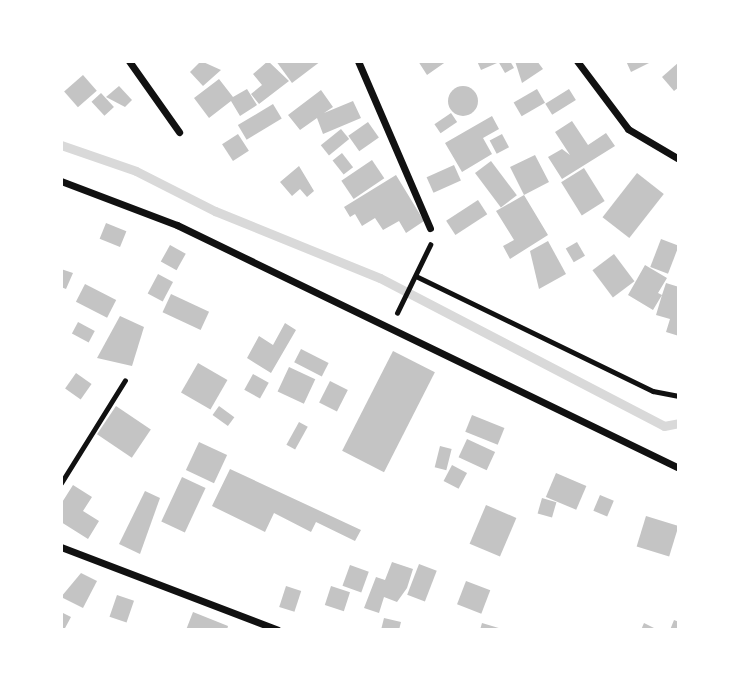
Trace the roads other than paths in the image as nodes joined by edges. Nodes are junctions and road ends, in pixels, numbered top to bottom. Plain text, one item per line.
1 (129, 61) edge
2 (358, 61) edge
3 (577, 61) edge
4 (179, 132) dead end
5 (679, 159) edge
6 (61, 181) edge
7 (430, 228) road end
8 (125, 380) dead end
9 (679, 468) edge
10 (61, 483) edge
11 (61, 547) edge
12 (278, 630) edge

1 - 4 street
2 - 7 street
3 - 5 street
6 - 9 street
8 - 10 lane
11 - 12 street

